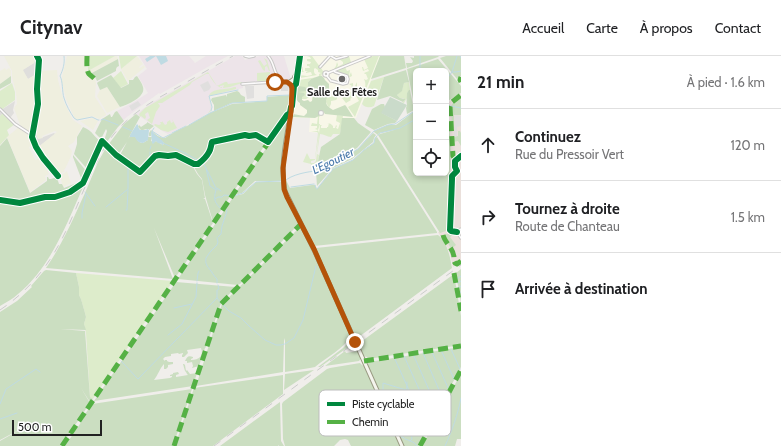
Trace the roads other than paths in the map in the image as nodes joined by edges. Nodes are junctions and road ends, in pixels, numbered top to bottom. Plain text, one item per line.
1 (38, 56) edge
2 (245, 56) edge
3 (254, 56) edge
4 (268, 56) edge
5 (299, 56) edge
6 (331, 56) edge
7 (347, 56) edge
8 (370, 56) edge
9 (320, 67) dead end
10 (334, 70) junction
11 (283, 81) junction
12 (292, 83) junction
13 (242, 84) dead end
14 (0, 109) edge
15 (32, 135) junction
16 (461, 156) edge
17 (58, 176) dead end
18 (461, 229) edge
19 (457, 232) junction
20 (461, 238) edge
21 (377, 390) edge
22 (398, 436) edge
23 (402, 446) edge

1 - 15 street
2 - 3 street
4 - 11 street
5 - 12 main road
6 - 7 street
6 - 9 street
8 - 10 street
10 - 10 street
11 - 12 street
11 - 13 street
12 - 21 main road
14 - 15 street
15 - 17 street
16 - 19 street
18 - 19 street
19 - 20 street
22 - 23 main road

